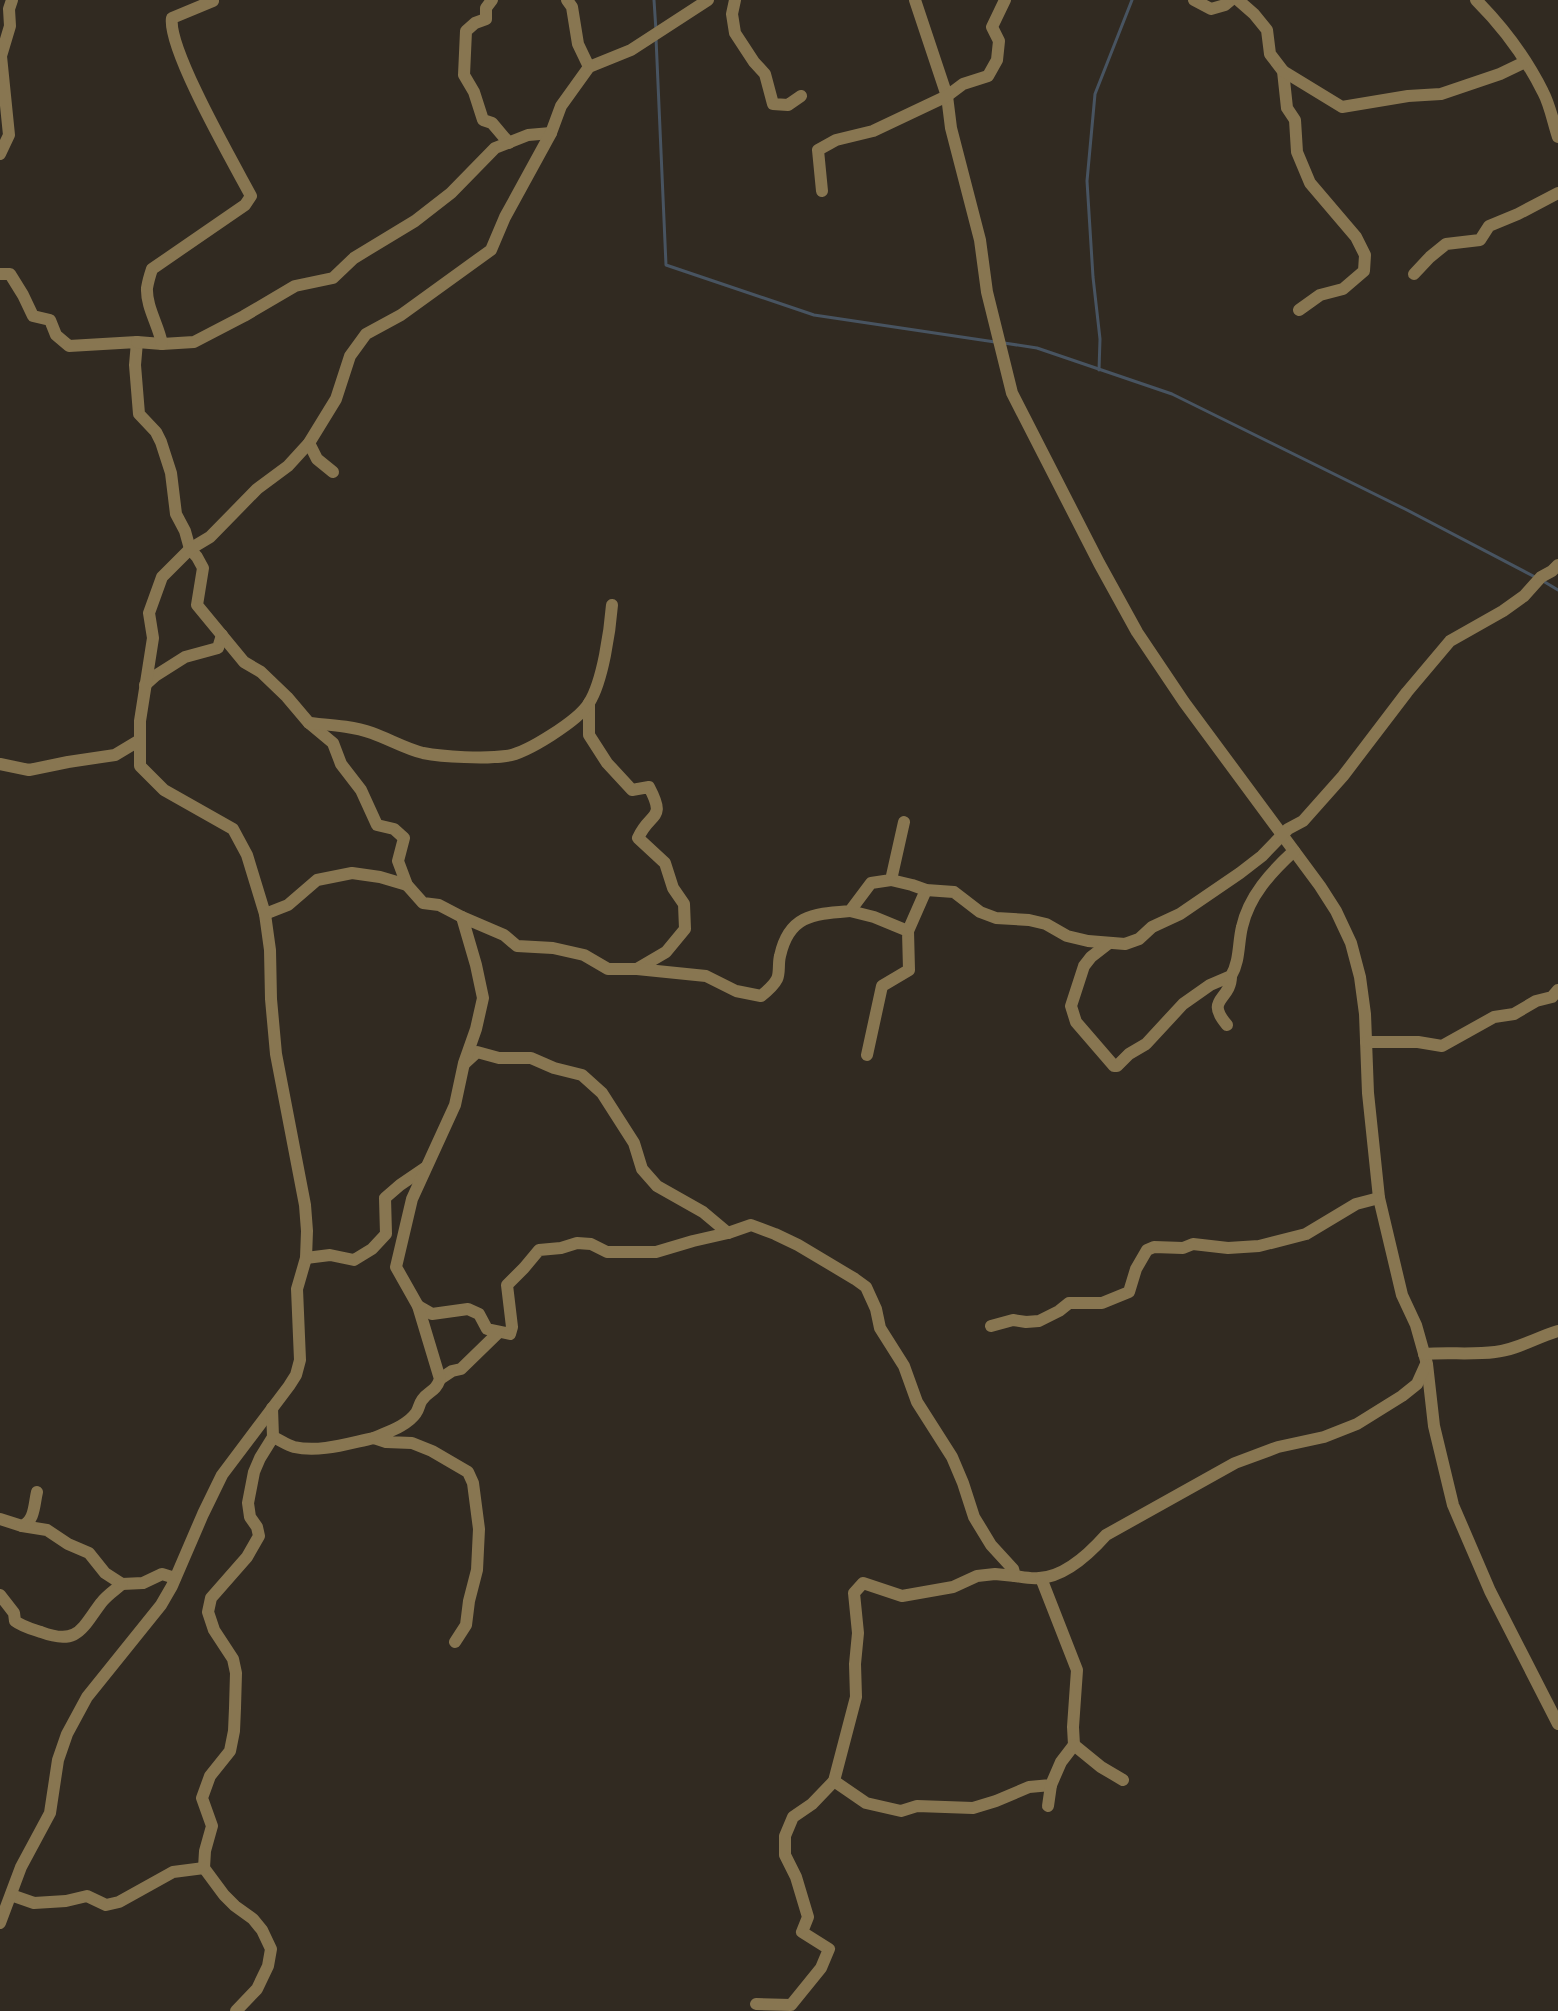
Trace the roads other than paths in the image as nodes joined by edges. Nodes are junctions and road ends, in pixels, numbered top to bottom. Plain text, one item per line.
1 (12, 0) edge
2 (214, 0) edge
3 (492, 0) edge
4 (567, 0) edge
5 (708, 0) edge
6 (735, 0) edge
7 (915, 0) edge
8 (1005, 0) edge
9 (1194, 0) edge
10 (1231, 0) edge
11 (1238, 0) edge
12 (1476, 0) edge
13 (1526, 62) junction
14 (589, 67) junction
15 (1283, 71) junction
16 (801, 96) dead end
17 (947, 96) junction
18 (551, 133) junction
19 (1558, 136) edge
20 (509, 143) junction
21 (0, 154) edge
22 (822, 191) dead end
23 (1558, 193) edge
24 (0, 274) edge
25 (1414, 274) dead end
26 (1299, 310) dead end
27 (137, 342) junction
28 (162, 344) junction
29 (309, 443) junction
30 (333, 472) dead end
31 (190, 549) junction
32 (1558, 565) edge
33 (612, 605) dead end
34 (222, 635) junction
35 (145, 685) junction
36 (589, 703) junction
37 (309, 723) junction
38 (140, 740) junction
39 (0, 764) edge
40 (904, 822) dead end
41 (1282, 836) junction
42 (1294, 851) junction
43 (891, 880) junction
44 (407, 885) junction
45 (926, 890) junction
46 (850, 910) junction
47 (265, 914) junction
48 (462, 917) junction
49 (908, 931) junction
50 (1109, 944) junction
51 (637, 969) junction
52 (1232, 976) junction
53 (1558, 990) edge
54 (1227, 1025) dead end
55 (1366, 1042) junction
56 (867, 1054) dead end
57 (464, 1063) junction
58 (425, 1168) junction
59 (1379, 1198) junction
60 (728, 1233) junction
61 (306, 1258) junction
62 (418, 1306) junction
63 (991, 1326) dead end
64 (1558, 1331) edge
65 (499, 1332) junction
66 (1425, 1359) junction
67 (440, 1378) junction
68 (272, 1408) junction
69 (273, 1437) junction
70 (374, 1438) junction
71 (37, 1492) dead end
72 (0, 1519) edge
73 (22, 1526) junction
74 (1015, 1576) junction
75 (176, 1578) junction
76 (1041, 1578) junction
77 (122, 1584) junction
78 (0, 1594) edge
79 (455, 1642) dead end
80 (1558, 1724) edge
81 (1074, 1745) junction
82 (1123, 1780) dead end
83 (834, 1781) junction
84 (1047, 1785) junction
85 (1048, 1802) dead end
86 (204, 1868) junction
87 (10, 1895) junction
88 (0, 1923) edge
89 (756, 2004) dead end
90 (236, 2011) edge

1 - 21 street
2 - 28 street
3 - 20 street
4 - 14 street
5 - 14 street
6 - 16 street
7 - 17 street
8 - 17 street
9 - 10 street
11 - 15 street
12 - 13 street
13 - 15 street
13 - 19 street
14 - 18 street
15 - 26 street
17 - 22 street
17 - 41 street
18 - 20 street
18 - 29 street
20 - 28 street
23 - 25 street
24 - 27 street
27 - 28 street
27 - 31 street
29 - 30 street
29 - 31 street
31 - 34 street
31 - 35 street
32 - 41 street
33 - 36 street
34 - 35 street
34 - 37 street
35 - 38 street
36 - 37 street
36 - 51 street
37 - 44 street
38 - 39 street
38 - 47 street
40 - 43 street
41 - 42 street
41 - 50 street
42 - 52 street
42 - 55 street
43 - 45 street
43 - 46 street
44 - 47 street
44 - 48 street
45 - 49 street
45 - 50 street
46 - 49 street
46 - 51 street
47 - 61 street
48 - 51 street
48 - 57 street
49 - 56 street
50 - 52 street
52 - 54 street
53 - 55 street
55 - 59 street
57 - 58 street
57 - 60 street
58 - 61 street
58 - 62 street
59 - 63 street
59 - 66 street
60 - 65 street
60 - 74 street
61 - 68 street
62 - 65 street
62 - 67 street
64 - 66 street
65 - 67 street
66 - 76 street
66 - 80 street
67 - 70 street
68 - 69 street
68 - 75 street
69 - 70 street
69 - 86 street
70 - 79 street
71 - 73 street
72 - 73 street
73 - 77 street
74 - 76 street
74 - 83 street
75 - 77 street
75 - 87 street
76 - 81 street
77 - 78 street
81 - 82 street
81 - 84 street
83 - 84 street
83 - 89 street
84 - 85 street
86 - 87 street
86 - 90 street
87 - 88 street

